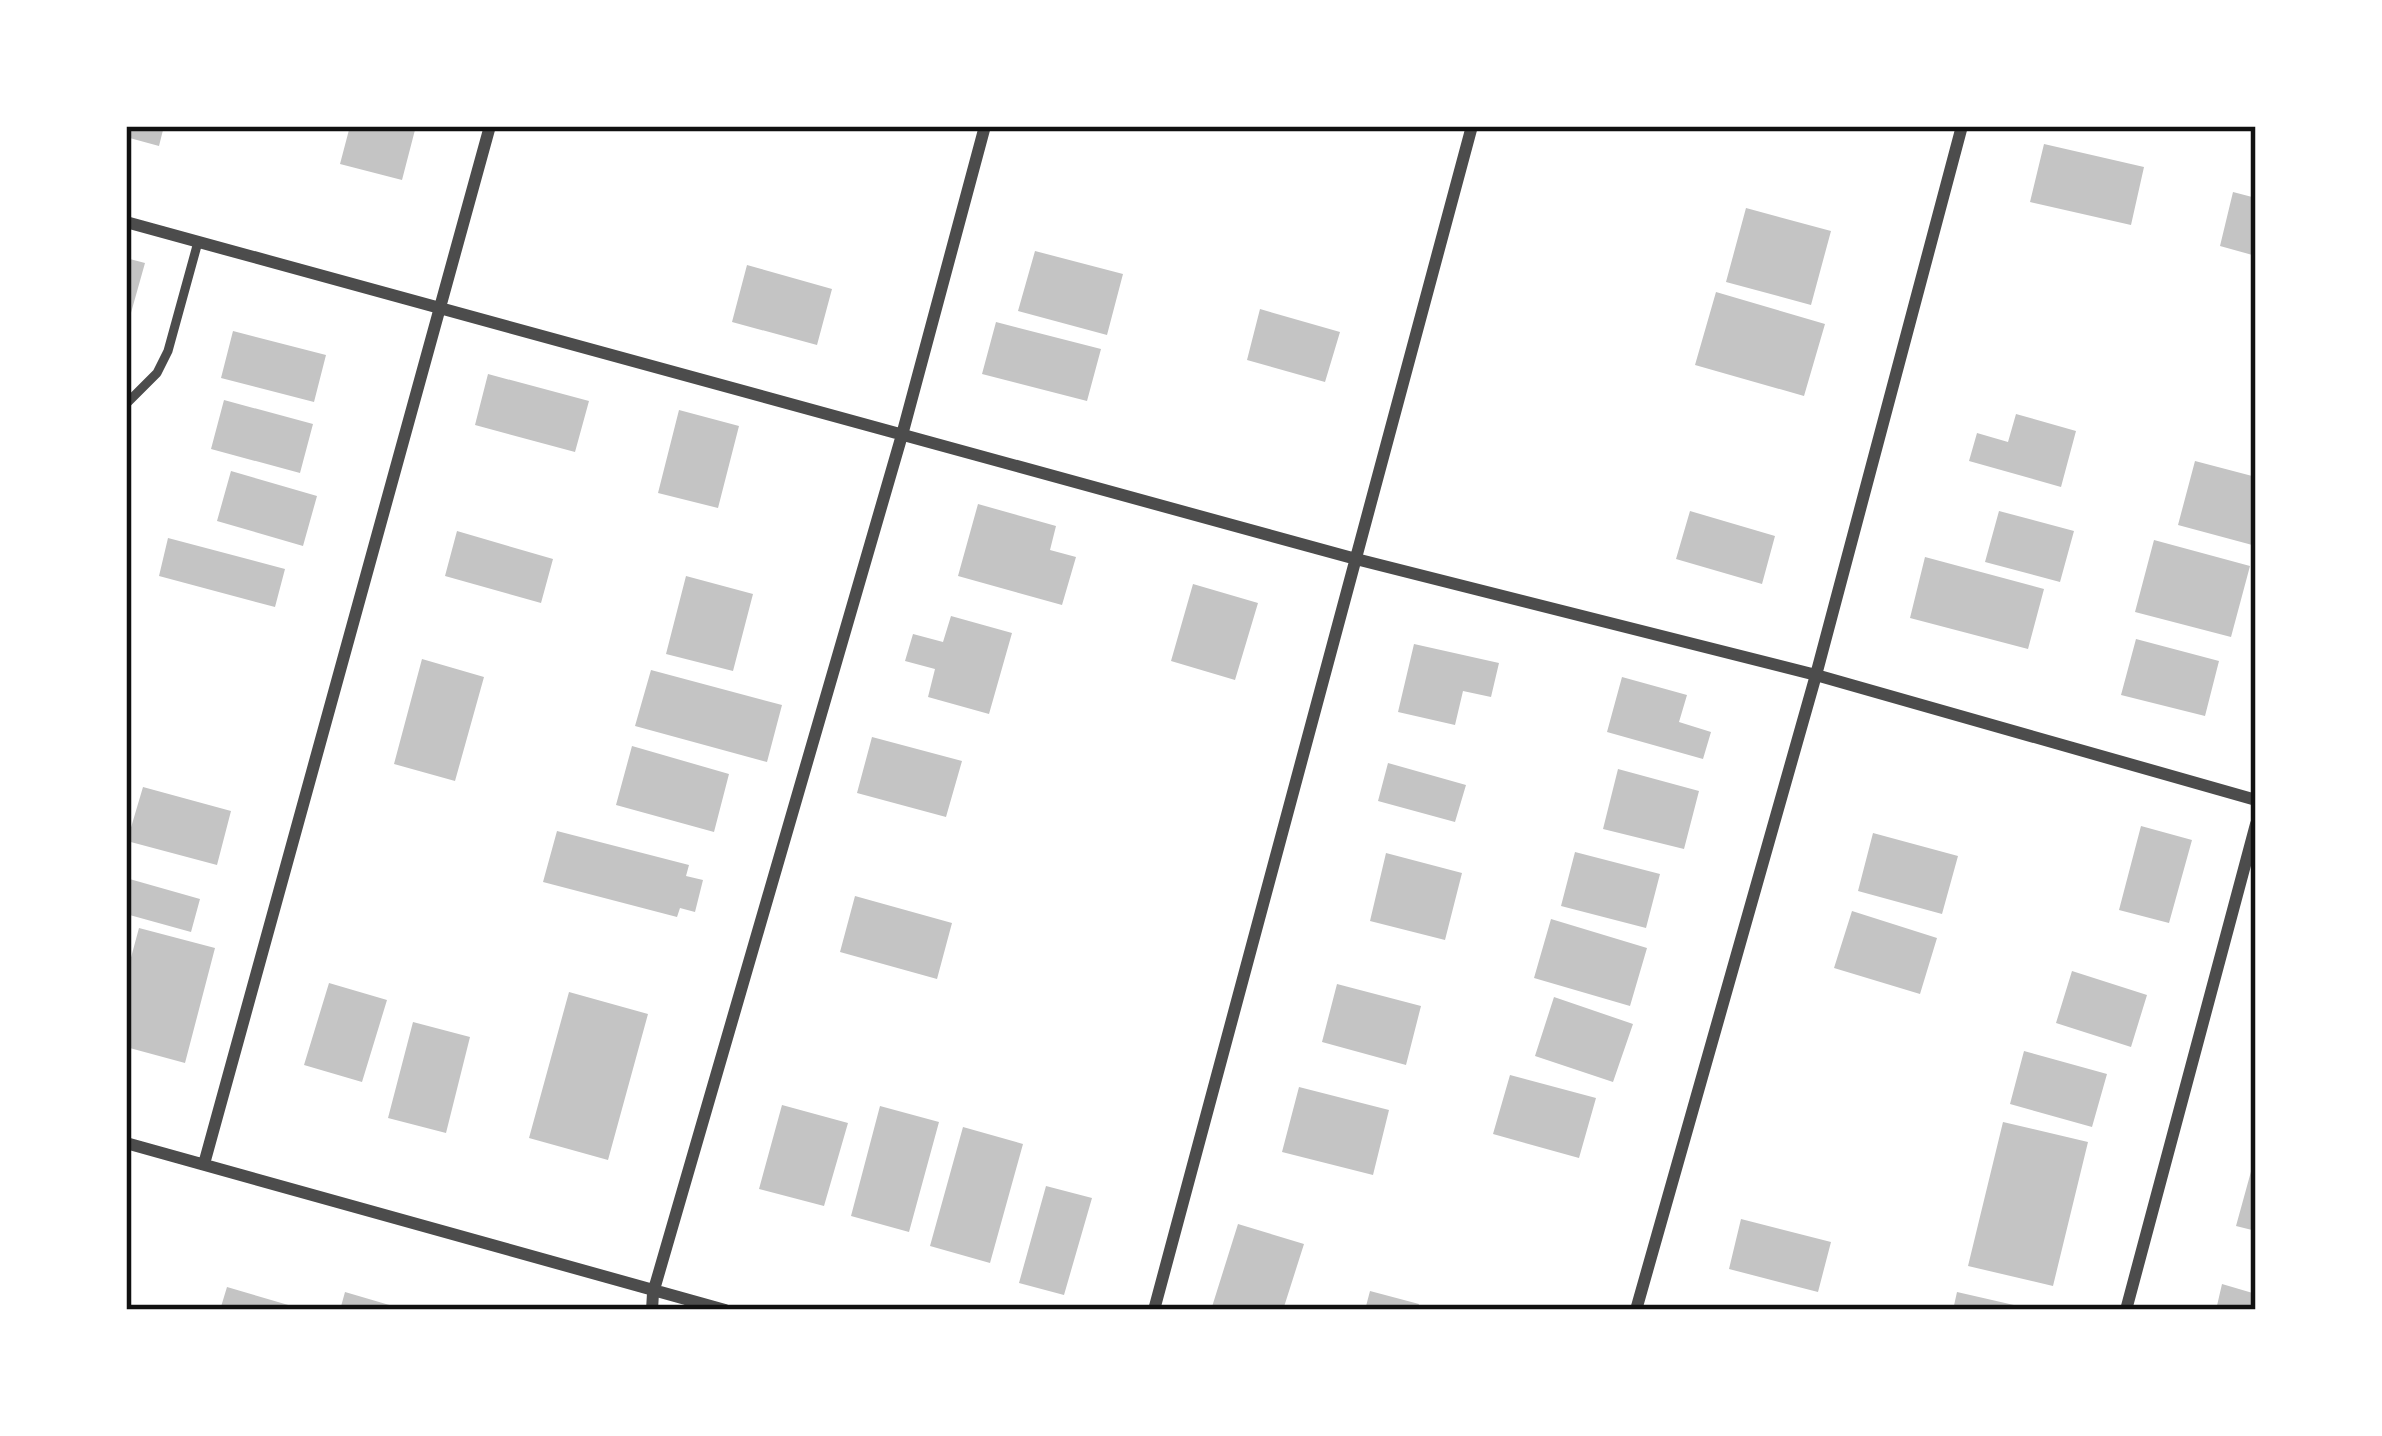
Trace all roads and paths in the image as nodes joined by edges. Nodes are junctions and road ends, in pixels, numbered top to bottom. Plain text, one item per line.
1 (490, 126) edge
2 (985, 126) edge
3 (1472, 126) edge
4 (1962, 126) edge
5 (126, 222) edge
6 (198, 242) junction
7 (440, 308) junction
8 (126, 404) edge
9 (902, 435) junction
10 (1356, 559) junction
11 (1816, 675) junction
12 (2256, 800) edge
13 (2256, 824) edge
14 (126, 1143) edge
15 (204, 1164) junction
16 (653, 1293) junction
17 (652, 1310) edge
18 (725, 1310) edge
19 (1154, 1310) edge
20 (1636, 1310) edge
21 (2126, 1310) edge

1 - 7 street
2 - 9 street
3 - 10 street
4 - 11 street
5 - 6 street
6 - 7 street
6 - 8 lane
7 - 9 street
7 - 15 street
9 - 10 street
9 - 16 street
10 - 11 street
10 - 19 street
11 - 12 street
11 - 20 street
13 - 21 street
14 - 15 street
15 - 16 street
16 - 17 street
16 - 18 street

